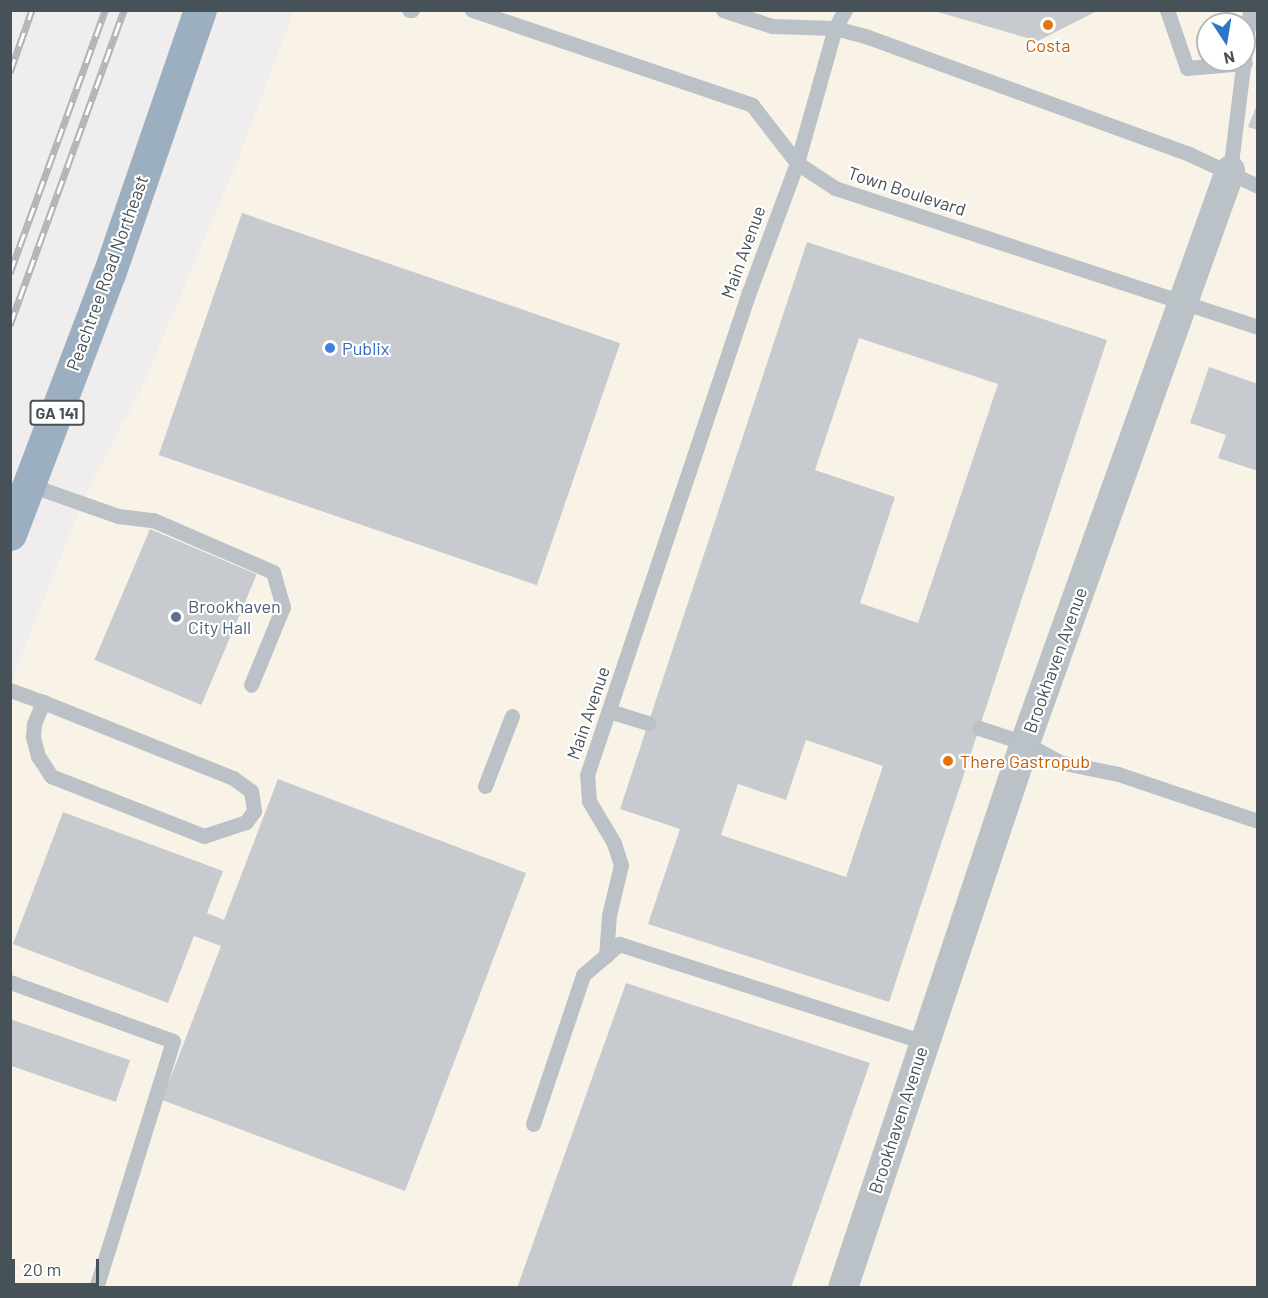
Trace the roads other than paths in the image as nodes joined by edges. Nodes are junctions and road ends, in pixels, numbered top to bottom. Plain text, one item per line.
1 (200, 10) edge
2 (472, 10) edge
3 (723, 10) edge
4 (845, 10) edge
5 (1167, 10) edge
6 (835, 28) junction
7 (1196, 67) edge
8 (1244, 72) edge
9 (797, 163) junction
10 (1230, 171) junction
11 (1257, 186) edge
12 (1184, 302) junction
13 (1257, 327) edge
14 (30, 485) junction
15 (10, 534) edge
16 (251, 685) dead end
17 (10, 690) edge
18 (43, 702) junction
19 (609, 711) junction
20 (512, 716) dead end
21 (648, 723) dead end
22 (979, 728) dead end
23 (1025, 743) junction
24 (485, 786) dead end
25 (1257, 821) edge
26 (606, 956) junction
27 (10, 982) edge
28 (924, 1042) junction
29 (533, 1124) dead end
30 (96, 1287) edge
31 (843, 1287) edge

1 - 14 highway, Peachtree Road Northeast / GA 141
2 - 9 lane, Town Boulevard
3 - 6 lane
4 - 6 lane, Main Avenue
5 - 7 lane
6 - 9 lane, Main Avenue
6 - 10 lane
8 - 10 lane
9 - 12 lane, Town Boulevard
9 - 19 lane, Main Avenue
10 - 11 lane
10 - 12 street, Brookhaven Avenue
12 - 13 lane, Town Boulevard
12 - 23 street, Brookhaven Avenue
14 - 15 highway, Peachtree Road Northeast / GA 141
14 - 16 lane
17 - 18 lane
18 - 18 lane
19 - 21 lane
19 - 26 lane, Main Avenue
20 - 24 lane
22 - 23 lane
23 - 25 lane
23 - 28 street, Brookhaven Avenue
26 - 28 lane
26 - 29 lane
27 - 30 lane
28 - 31 street, Brookhaven Avenue

